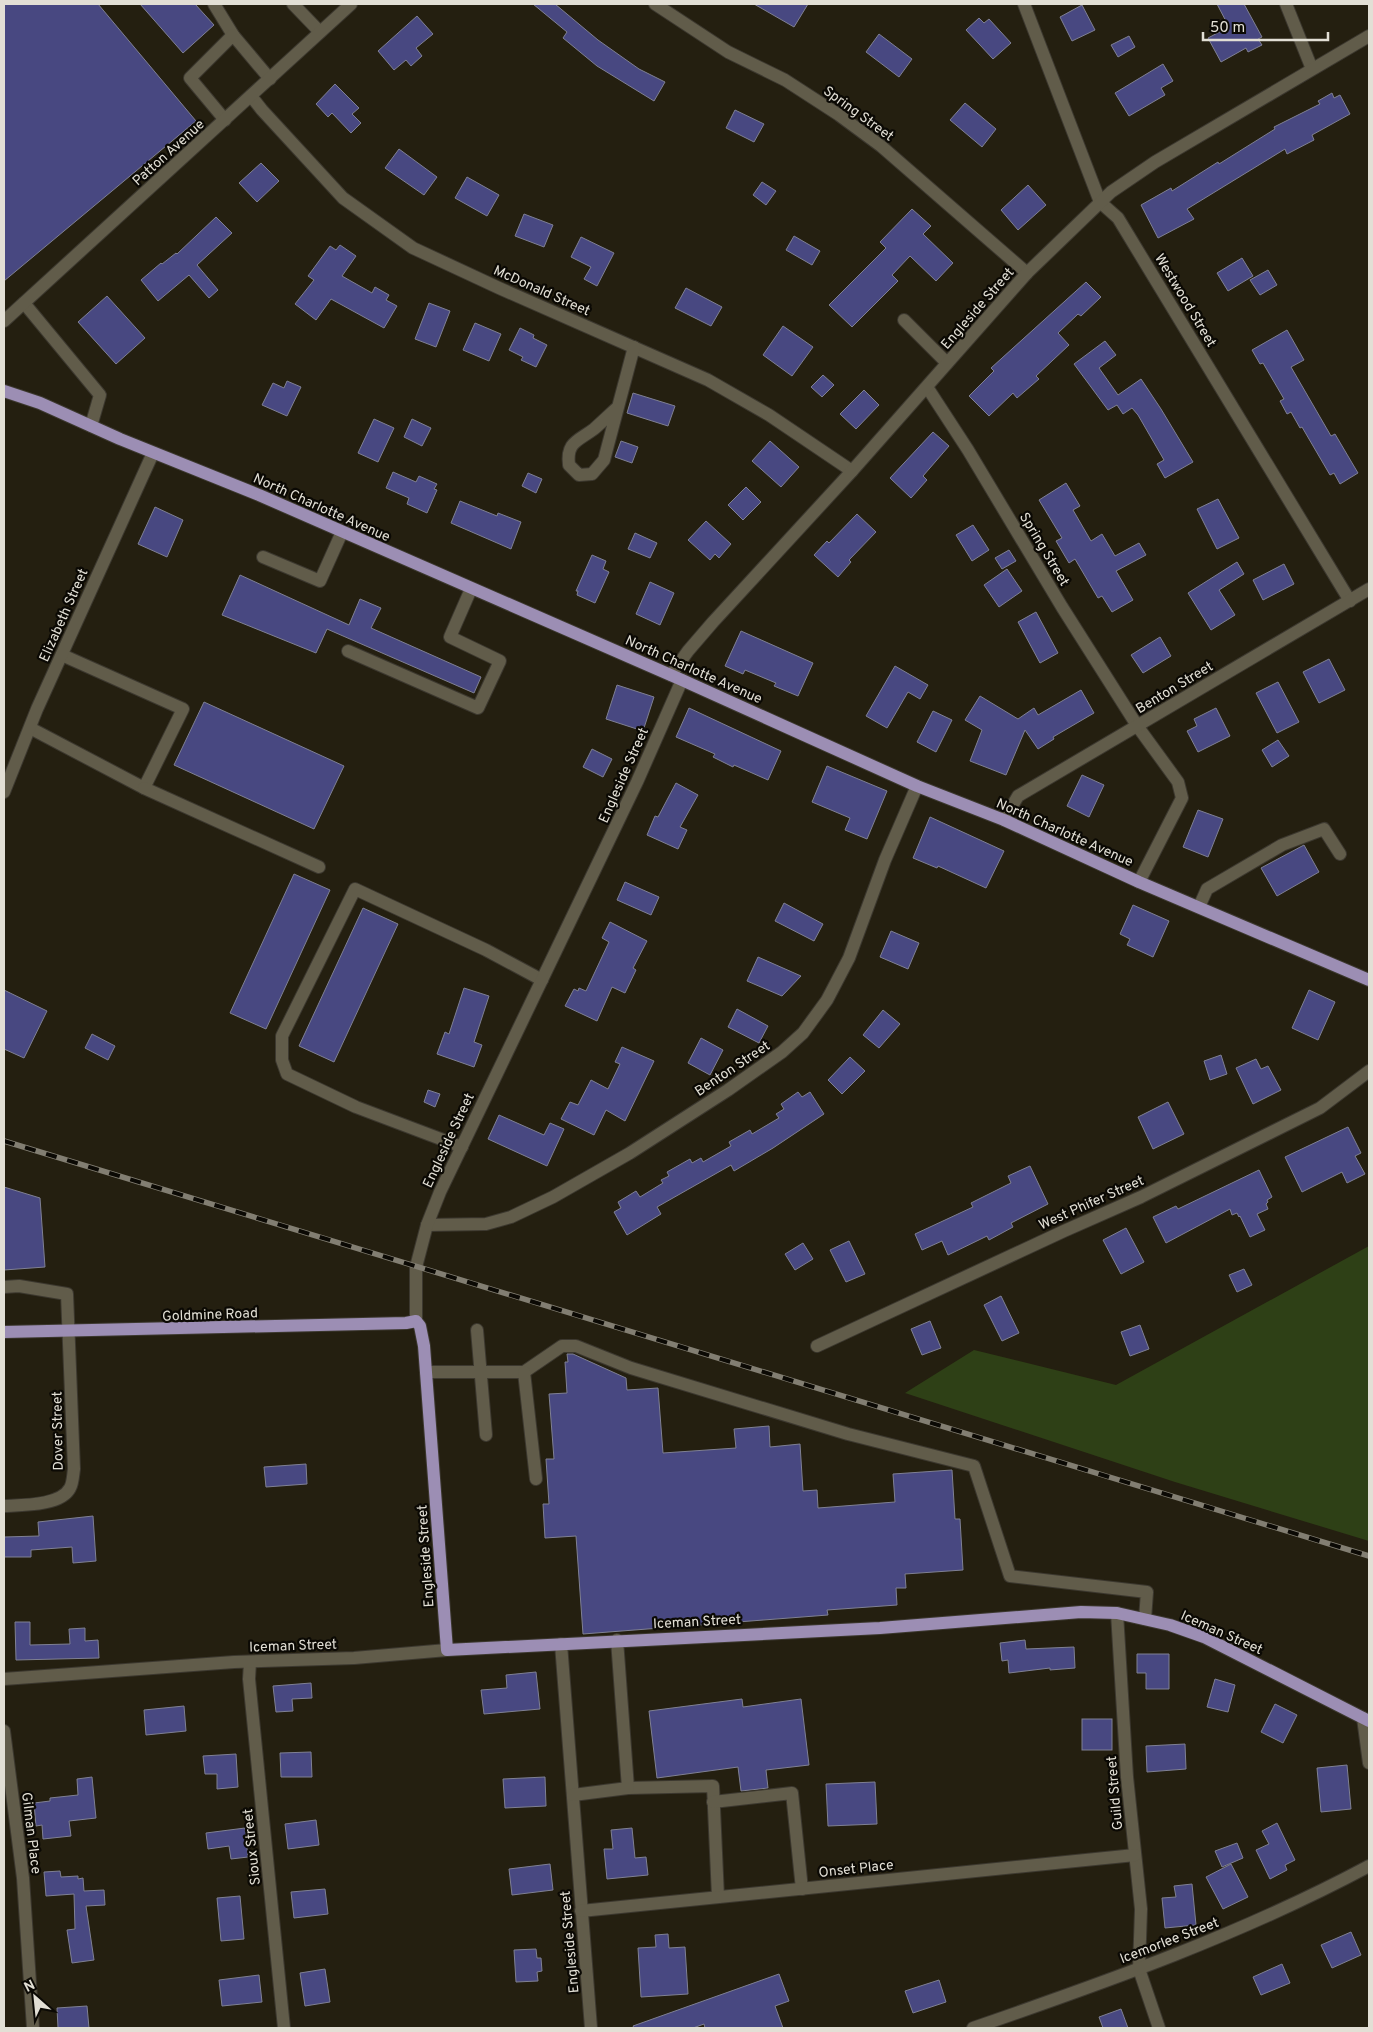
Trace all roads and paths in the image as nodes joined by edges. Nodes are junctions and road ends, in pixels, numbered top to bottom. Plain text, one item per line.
1 (214, 4) edge
2 (293, 4) edge
3 (351, 4) edge
4 (655, 4) edge
5 (1024, 4) edge
6 (1286, 4) edge
7 (320, 32) junction
8 (233, 35) junction
9 (1369, 36) edge
10 (1312, 69) junction
11 (270, 79) junction
12 (251, 96) junction
13 (225, 120) junction
14 (1100, 202) junction
15 (1027, 273) junction
16 (24, 303) junction
17 (904, 320) dead end
18 (4, 321) edge
19 (634, 348) junction
20 (947, 363) junction
21 (927, 387) junction
22 (4, 391) edge
23 (618, 407) junction
24 (90, 426) junction
25 (154, 453) junction
26 (852, 472) junction
27 (342, 532) junction
28 (263, 557) dead end
29 (471, 589) junction
30 (1369, 589) edge
31 (1350, 601) junction
32 (348, 651) dead end
33 (62, 655) junction
34 (676, 677) junction
35 (1138, 727) junction
36 (30, 728) junction
37 (917, 786) junction
38 (144, 788) junction
39 (4, 792) edge
40 (1004, 820) junction
41 (1340, 854) dead end
42 (319, 867) dead end
43 (1140, 882) junction
44 (1199, 907) junction
45 (542, 980) junction
46 (1369, 980) edge
47 (1368, 1073) edge
48 (462, 1147) junction
49 (427, 1225) junction
50 (4, 1287) edge
51 (416, 1321) junction
52 (477, 1330) dead end
53 (69, 1331) junction
54 (4, 1332) edge
55 (817, 1346) dead end
56 (426, 1372) junction
57 (480, 1372) junction
58 (524, 1372) junction
59 (486, 1435) dead end
60 (536, 1479) dead end
61 (4, 1506) edge
62 (1117, 1614) junction
63 (1144, 1620) junction
64 (616, 1640) junction
65 (561, 1644) junction
66 (447, 1650) junction
67 (250, 1662) junction
68 (4, 1679) edge
69 (1366, 1719) edge
70 (4, 1731) edge
71 (1369, 1763) edge
72 (628, 1788) junction
73 (573, 1795) junction
74 (713, 1802) junction
75 (1135, 1854) junction
76 (1369, 1866) edge
77 (802, 1889) junction
78 (718, 1897) junction
79 (581, 1911) junction
80 (1138, 1969) junction
81 (33, 2028) edge
82 (284, 2028) edge
83 (591, 2028) edge
84 (973, 2028) edge
85 (1159, 2028) edge

1 - 8 street
2 - 7 street
3 - 7 street, Patton Avenue
4 - 15 street, Spring Street
5 - 14 street, Westwood Street
6 - 10 street
7 - 11 street, Patton Avenue
8 - 11 street
8 - 13 street
9 - 10 street, Engleside Street
10 - 14 street, Engleside Street
11 - 12 street, Patton Avenue
12 - 13 street, Patton Avenue
12 - 19 street, McDonald Street
13 - 16 street, Patton Avenue
14 - 15 street, Engleside Street
14 - 31 street, Westwood Street
15 - 20 street, Engleside Street
16 - 18 street, Patton Avenue
16 - 24 street
17 - 20 street
19 - 23 street
19 - 26 street, McDonald Street
20 - 21 street, Engleside Street
21 - 26 street, Engleside Street
21 - 35 street, Spring Street
22 - 24 main road, North Charlotte Avenue
23 - 23 street
24 - 25 main road, North Charlotte Avenue
25 - 27 main road, North Charlotte Avenue
25 - 33 street, Elizabeth Street
26 - 34 street, Engleside Street
27 - 28 street
27 - 29 main road, North Charlotte Avenue
29 - 32 street
29 - 34 main road, North Charlotte Avenue
30 - 31 street, Benton Street
31 - 35 street, Benton Street
33 - 36 street, Elizabeth Street
33 - 38 street
34 - 37 main road, North Charlotte Avenue
34 - 45 street, Engleside Street
35 - 40 street, Benton Street
35 - 43 street, Spring Street
36 - 38 street
36 - 39 street, Elizabeth Street
37 - 40 main road, North Charlotte Avenue
37 - 49 street, Benton Street
38 - 42 street
40 - 43 main road, North Charlotte Avenue
41 - 44 street
43 - 44 main road, North Charlotte Avenue
44 - 46 main road, North Charlotte Avenue
45 - 48 street, Engleside Street
45 - 48 street
47 - 55 street, West Phifer Street
48 - 49 street, Engleside Street
49 - 51 street, Engleside Street
50 - 53 street
51 - 53 main road, Goldmine Road
51 - 56 main road, Engleside Street
52 - 57 street
53 - 54 main road, Goldmine Road
53 - 61 street, Dover Street
56 - 57 street
56 - 66 main road, Engleside Street
57 - 58 street
57 - 59 street
58 - 60 street
58 - 63 street
62 - 63 main road, Iceman Street
62 - 64 main road, Iceman Street
62 - 75 street, Guild Street
63 - 69 main road, Iceman Street
64 - 65 main road, Iceman Street
64 - 72 street
65 - 66 main road, Iceman Street
65 - 73 street, Engleside Street
66 - 67 street, Iceman Street
67 - 68 street, Iceman Street
67 - 82 street, Sioux Street
69 - 71 street
70 - 81 street, Gilman Place
72 - 73 street
72 - 74 street
73 - 79 street, Engleside Street
74 - 77 street
74 - 78 street
75 - 77 street, Onset Place
75 - 80 street, Guild Street
76 - 80 street, Icemorlee Street
77 - 78 street, Onset Place
78 - 79 street, Onset Place
79 - 83 street, Engleside Street
80 - 84 street, Icemorlee Street
80 - 85 street

